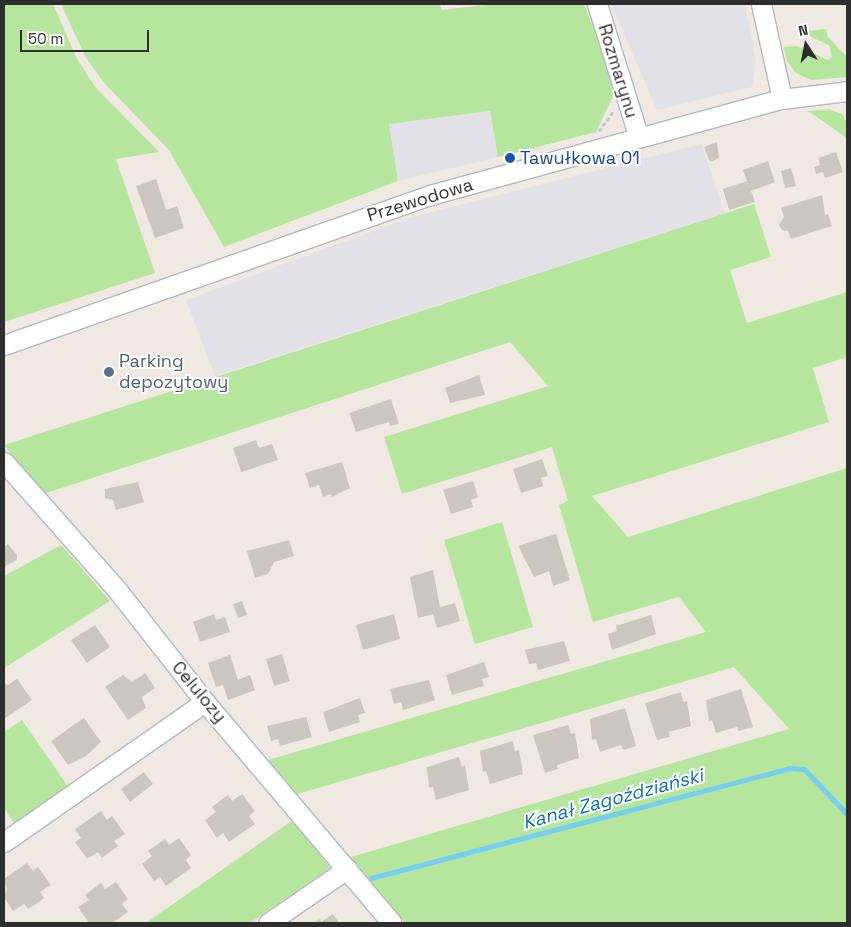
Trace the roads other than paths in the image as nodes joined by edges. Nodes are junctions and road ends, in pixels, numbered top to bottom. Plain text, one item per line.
1 (597, 4) edge
2 (762, 4) edge
3 (847, 91) edge
4 (782, 100) junction
5 (639, 138) junction
6 (4, 345) edge
7 (4, 462) edge
8 (205, 702) junction
9 (4, 842) edge
10 (352, 875) junction
11 (268, 923) edge
12 (392, 923) edge

1 - 5 street, Rozmarynu
2 - 4 street
3 - 4 street, Przewodowa
4 - 5 street, Przewodowa
5 - 6 street, Przewodowa
7 - 8 street, Celulozy
8 - 9 street
8 - 10 street, Celulozy
10 - 11 street
10 - 12 street, Celulozy

